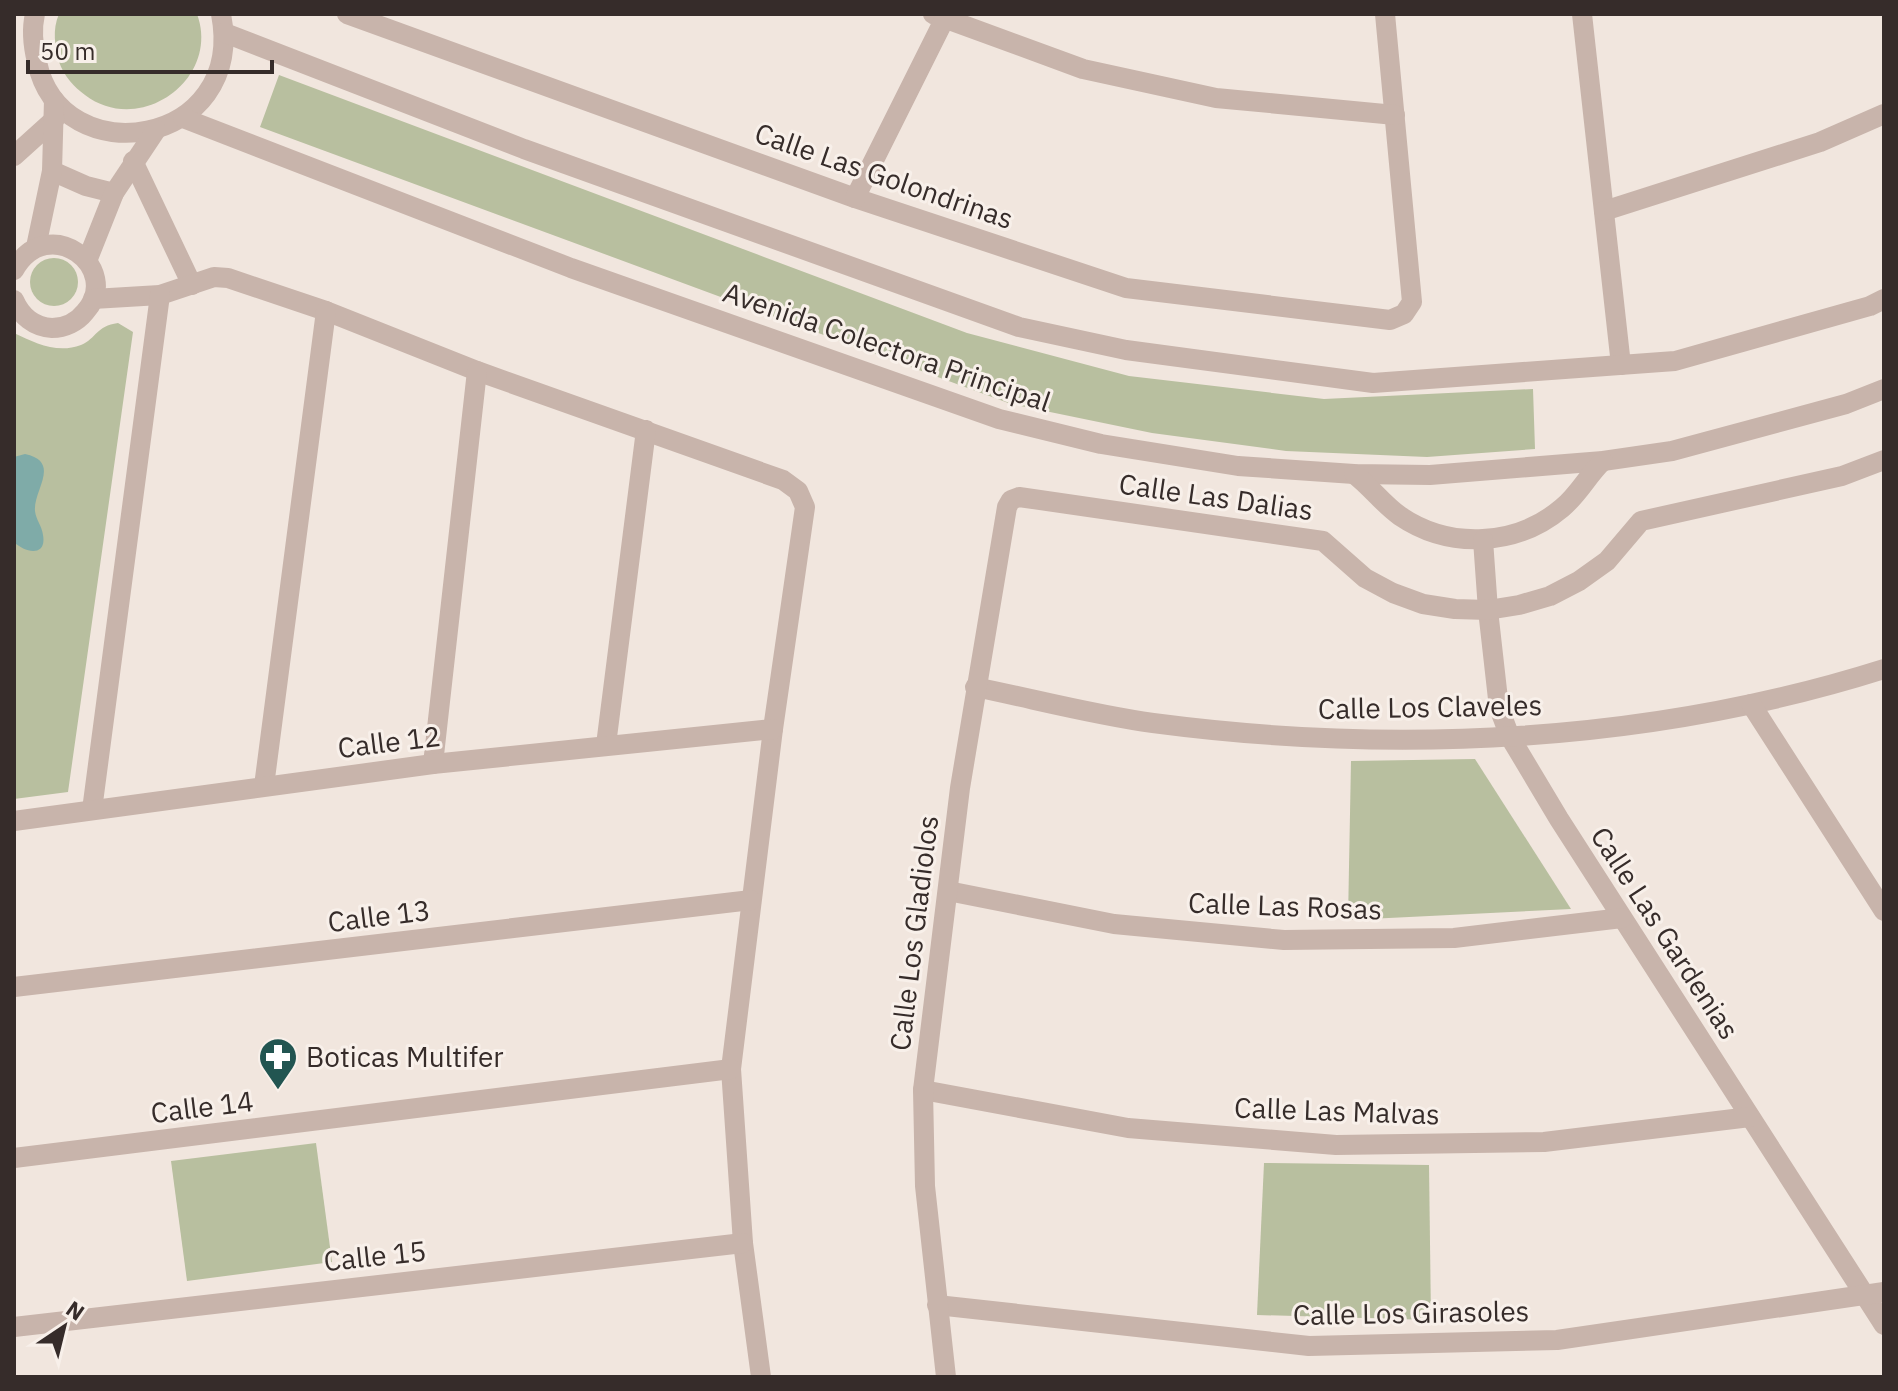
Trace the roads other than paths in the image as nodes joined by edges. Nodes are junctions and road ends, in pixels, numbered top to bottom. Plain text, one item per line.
1 (35, 14) edge
2 (347, 14) edge
3 (1385, 14) edge
4 (1582, 14) edge
5 (942, 15) edge
6 (223, 24) edge
7 (23, 41) edge
8 (54, 109) junction
9 (1884, 114) edge
10 (1395, 115) junction
11 (183, 118) junction
12 (156, 130) junction
13 (14, 156) edge
14 (133, 161) junction
15 (52, 171) junction
16 (114, 193) junction
17 (855, 198) junction
18 (1604, 211) junction
19 (36, 247) junction
20 (87, 261) junction
21 (14, 270) edge
22 (192, 285) junction
23 (160, 295) junction
24 (93, 299) junction
25 (1884, 299) edge
26 (14, 300) edge
27 (326, 311) junction
28 (1621, 365) junction
29 (477, 371) junction
30 (1884, 389) edge
31 (646, 430) junction
32 (1884, 460) edge
33 (1603, 461) junction
34 (1354, 474) junction
35 (1011, 500) joint
36 (1483, 540) junction
37 (1488, 610) junction
38 (1884, 669) edge
39 (975, 687) junction
40 (1751, 704) junction
41 (773, 729) junction
42 (1510, 737) junction
43 (606, 745) junction
44 (433, 764) junction
45 (264, 786) junction
46 (92, 810) junction
47 (14, 821) edge
48 (948, 891) junction
49 (751, 900) junction
50 (1884, 911) edge
51 (1622, 918) junction
52 (14, 987) edge
53 (731, 1069) junction
54 (923, 1090) junction
55 (1750, 1117) junction
56 (14, 1158) edge
57 (743, 1243) junction
58 (1875, 1294) edge
59 (937, 1305) junction
60 (1884, 1325) edge
61 (14, 1327) edge
62 (761, 1377) edge
63 (946, 1377) edge

1 - 7 street
2 - 17 street, Calle Las Golondrinas
3 - 10 street
4 - 18 street
5 - 10 street
5 - 17 street
6 - 11 street
6 - 28 street
7 - 8 street
8 - 12 street
8 - 13 street
8 - 15 street
9 - 18 street
10 - 17 street, Calle Las Golondrinas
11 - 12 street
11 - 34 street, Avenida Colectora Principal
12 - 14 street
14 - 16 street
14 - 22 street
15 - 16 street
15 - 19 street
16 - 20 street
18 - 28 street
19 - 20 street
19 - 21 street
20 - 24 street
22 - 23 street
22 - 27 street
23 - 24 street
23 - 46 street
24 - 26 street
25 - 28 street
27 - 29 street
27 - 45 street
29 - 31 street
29 - 44 street
30 - 33 street, Avenida Colectora Principal
31 - 41 street
31 - 43 street
32 - 37 street, Calle Las Dalias
33 - 34 street, Avenida Colectora Principal
33 - 36 street
34 - 36 street
35 - 37 street, Calle Las Dalias
35 - 39 street, Calle Los Gladiolos
36 - 37 street, Calle Las Gardenias
37 - 42 street, Calle Las Gardenias
38 - 40 street, Calle Los Claveles
39 - 42 street, Calle Los Claveles
39 - 48 street, Calle Los Gladiolos
40 - 42 street, Calle Los Claveles
40 - 50 street
41 - 43 street, Calle 12
41 - 49 street
42 - 51 street, Calle Las Gardenias
43 - 44 street, Calle 12
44 - 45 street, Calle 12
45 - 46 street, Calle 12
46 - 47 street, Calle 12
48 - 51 street, Calle Las Rosas
48 - 54 street, Calle Los Gladiolos
49 - 52 street, Calle 13
49 - 53 street
51 - 55 street, Calle Las Gardenias
53 - 56 street, Calle 14
53 - 57 street
54 - 55 street, Calle Las Malvas
54 - 59 street, Calle Los Gladiolos
55 - 58 street, Calle Las Gardenias
57 - 61 street, Calle 15
57 - 62 street
58 - 59 street, Calle Los Girasoles
58 - 60 street, Calle Las Gardenias
59 - 63 street, Calle Los Gladiolos

